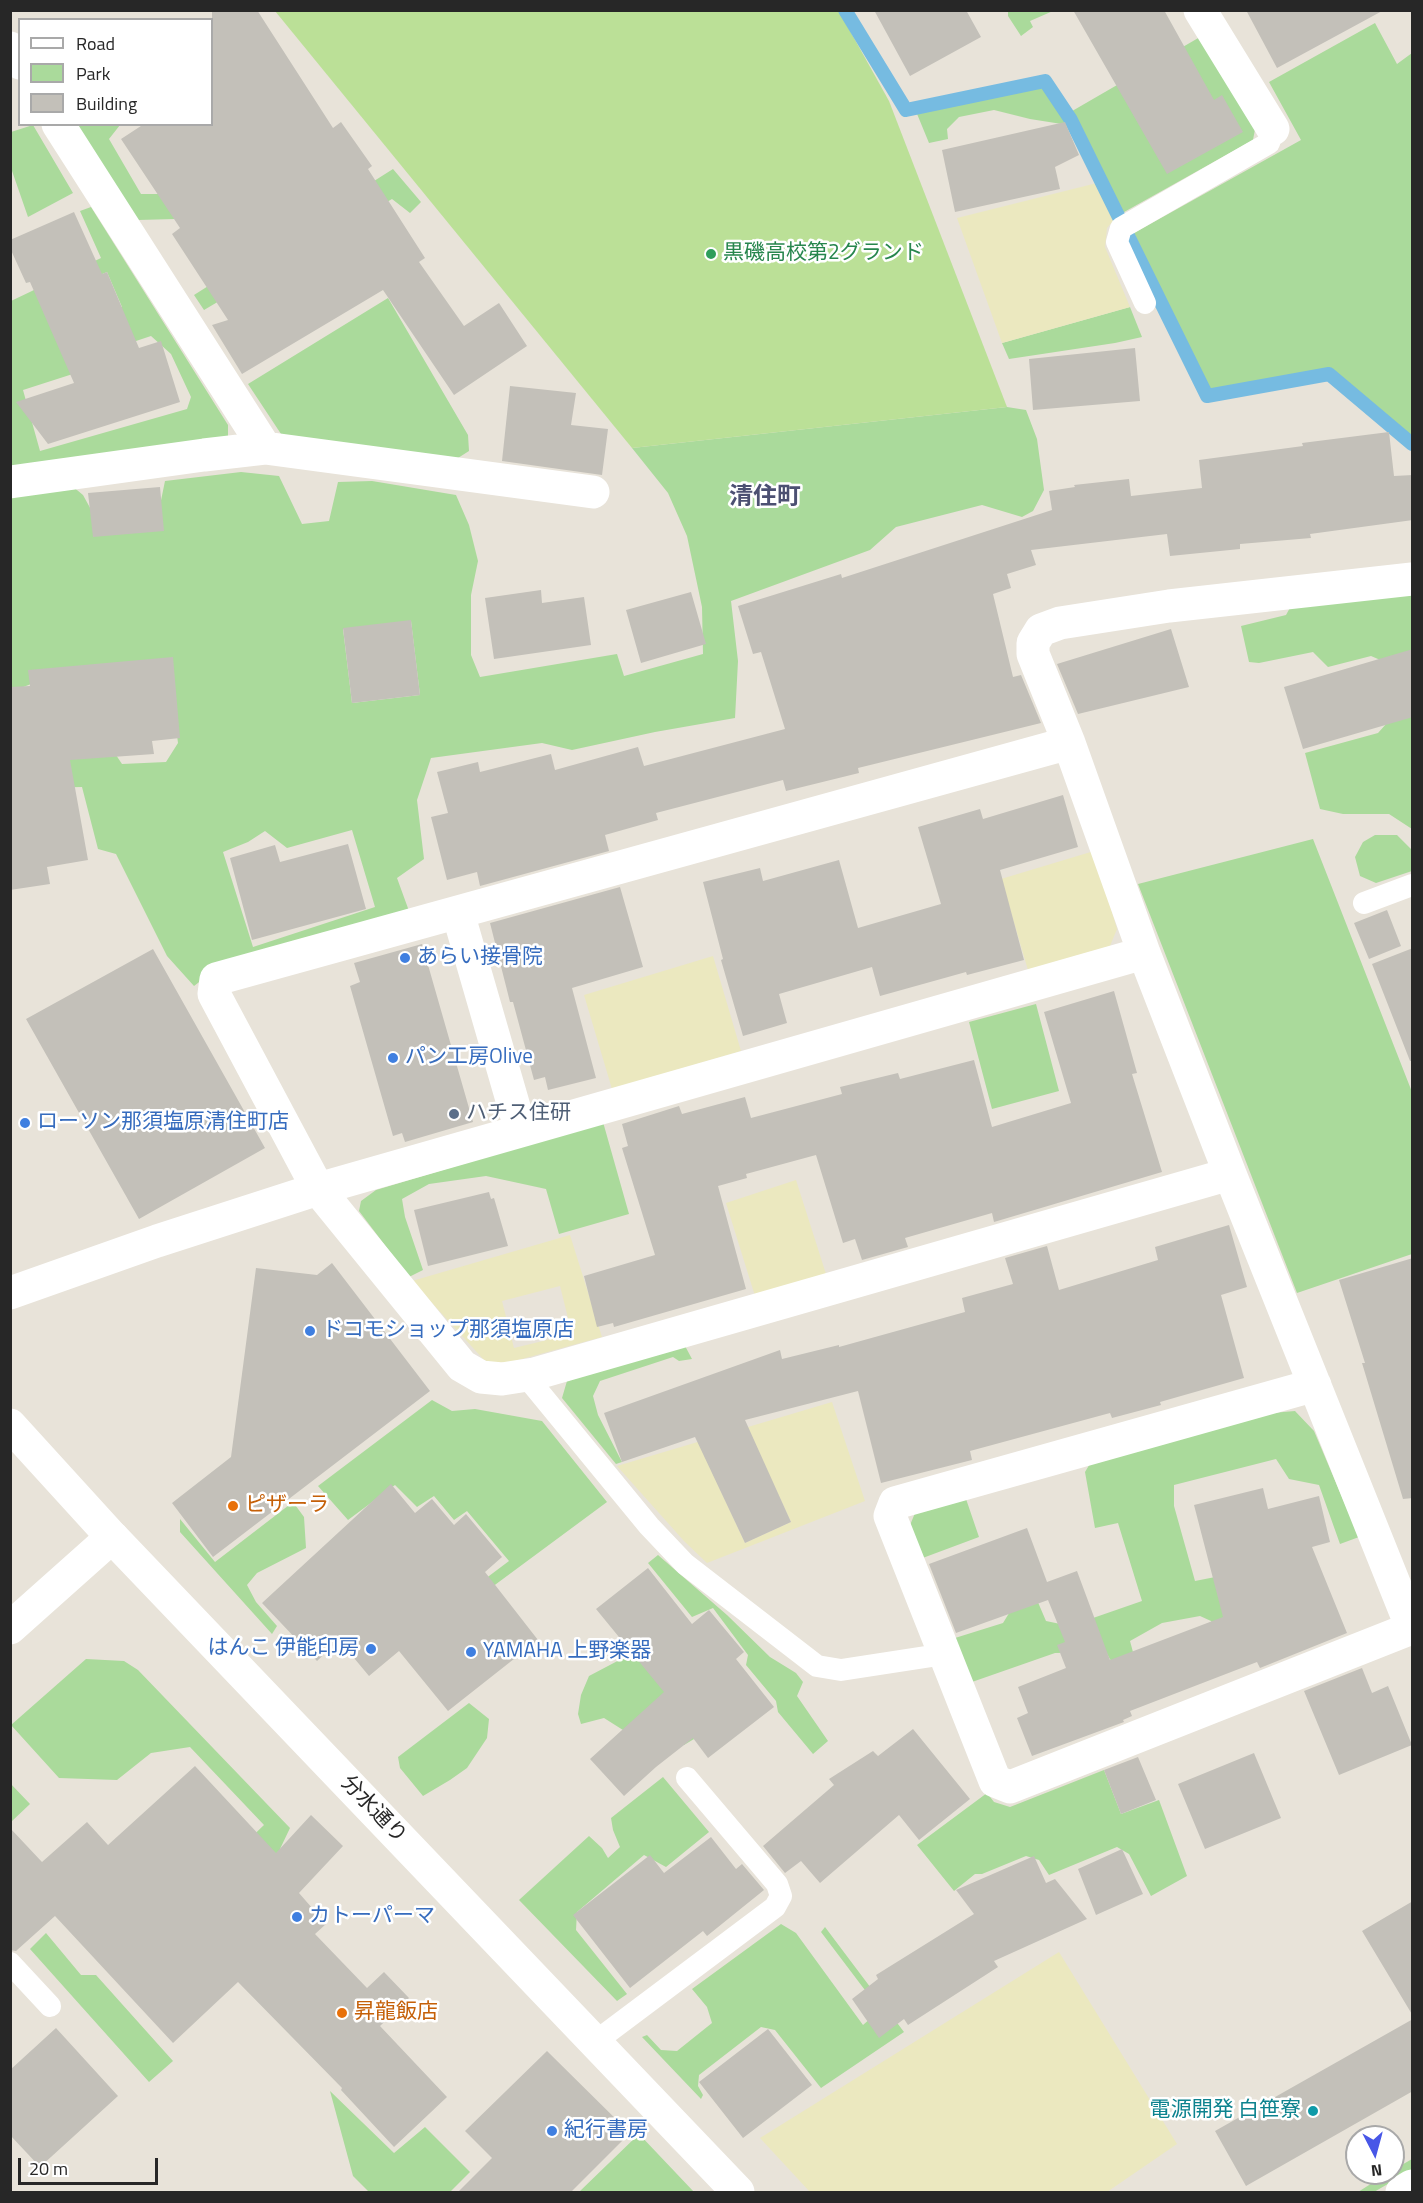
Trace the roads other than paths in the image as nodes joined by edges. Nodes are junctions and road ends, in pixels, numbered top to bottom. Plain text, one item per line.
1 (1200, 10) edge
2 (59, 126) edge
3 (1273, 129) joint
4 (1145, 303) dead end
5 (265, 448) junction
6 (10, 482) edge
7 (593, 492) dead end
8 (1413, 579) edge
9 (1069, 743) junction
10 (1413, 885) edge
11 (1364, 903) dead end
12 (458, 913) junction
13 (1144, 953) junction
14 (521, 1131) junction
15 (1230, 1174) junction
16 (318, 1189) junction
17 (10, 1293) edge
18 (525, 1375) junction
19 (1314, 1384) junction
20 (10, 1425) edge
21 (112, 1537) junction
22 (10, 1628) edge
23 (1412, 1628) edge
24 (945, 1654) junction
25 (687, 1778) dead end
26 (10, 1963) edge
27 (50, 2006) dead end
28 (595, 2042) junction
29 (1413, 2186) edge
30 (738, 2193) edge
31 (1402, 2193) edge

1 - 3 street
2 - 5 street
3 - 4 lane
5 - 6 street
5 - 7 street
8 - 9 street
9 - 12 street
9 - 13 street
10 - 11 lane
12 - 14 street
12 - 16 street
13 - 14 street
13 - 15 street
14 - 16 street
15 - 18 street
15 - 19 street
16 - 17 street
16 - 18 street
18 - 24 lane
19 - 23 street
19 - 24 street
20 - 21 street, 分水通り
21 - 22 street
21 - 28 street, 分水通り
23 - 24 street
25 - 28 lane
26 - 27 lane
28 - 30 street, 分水通り
29 - 31 street

